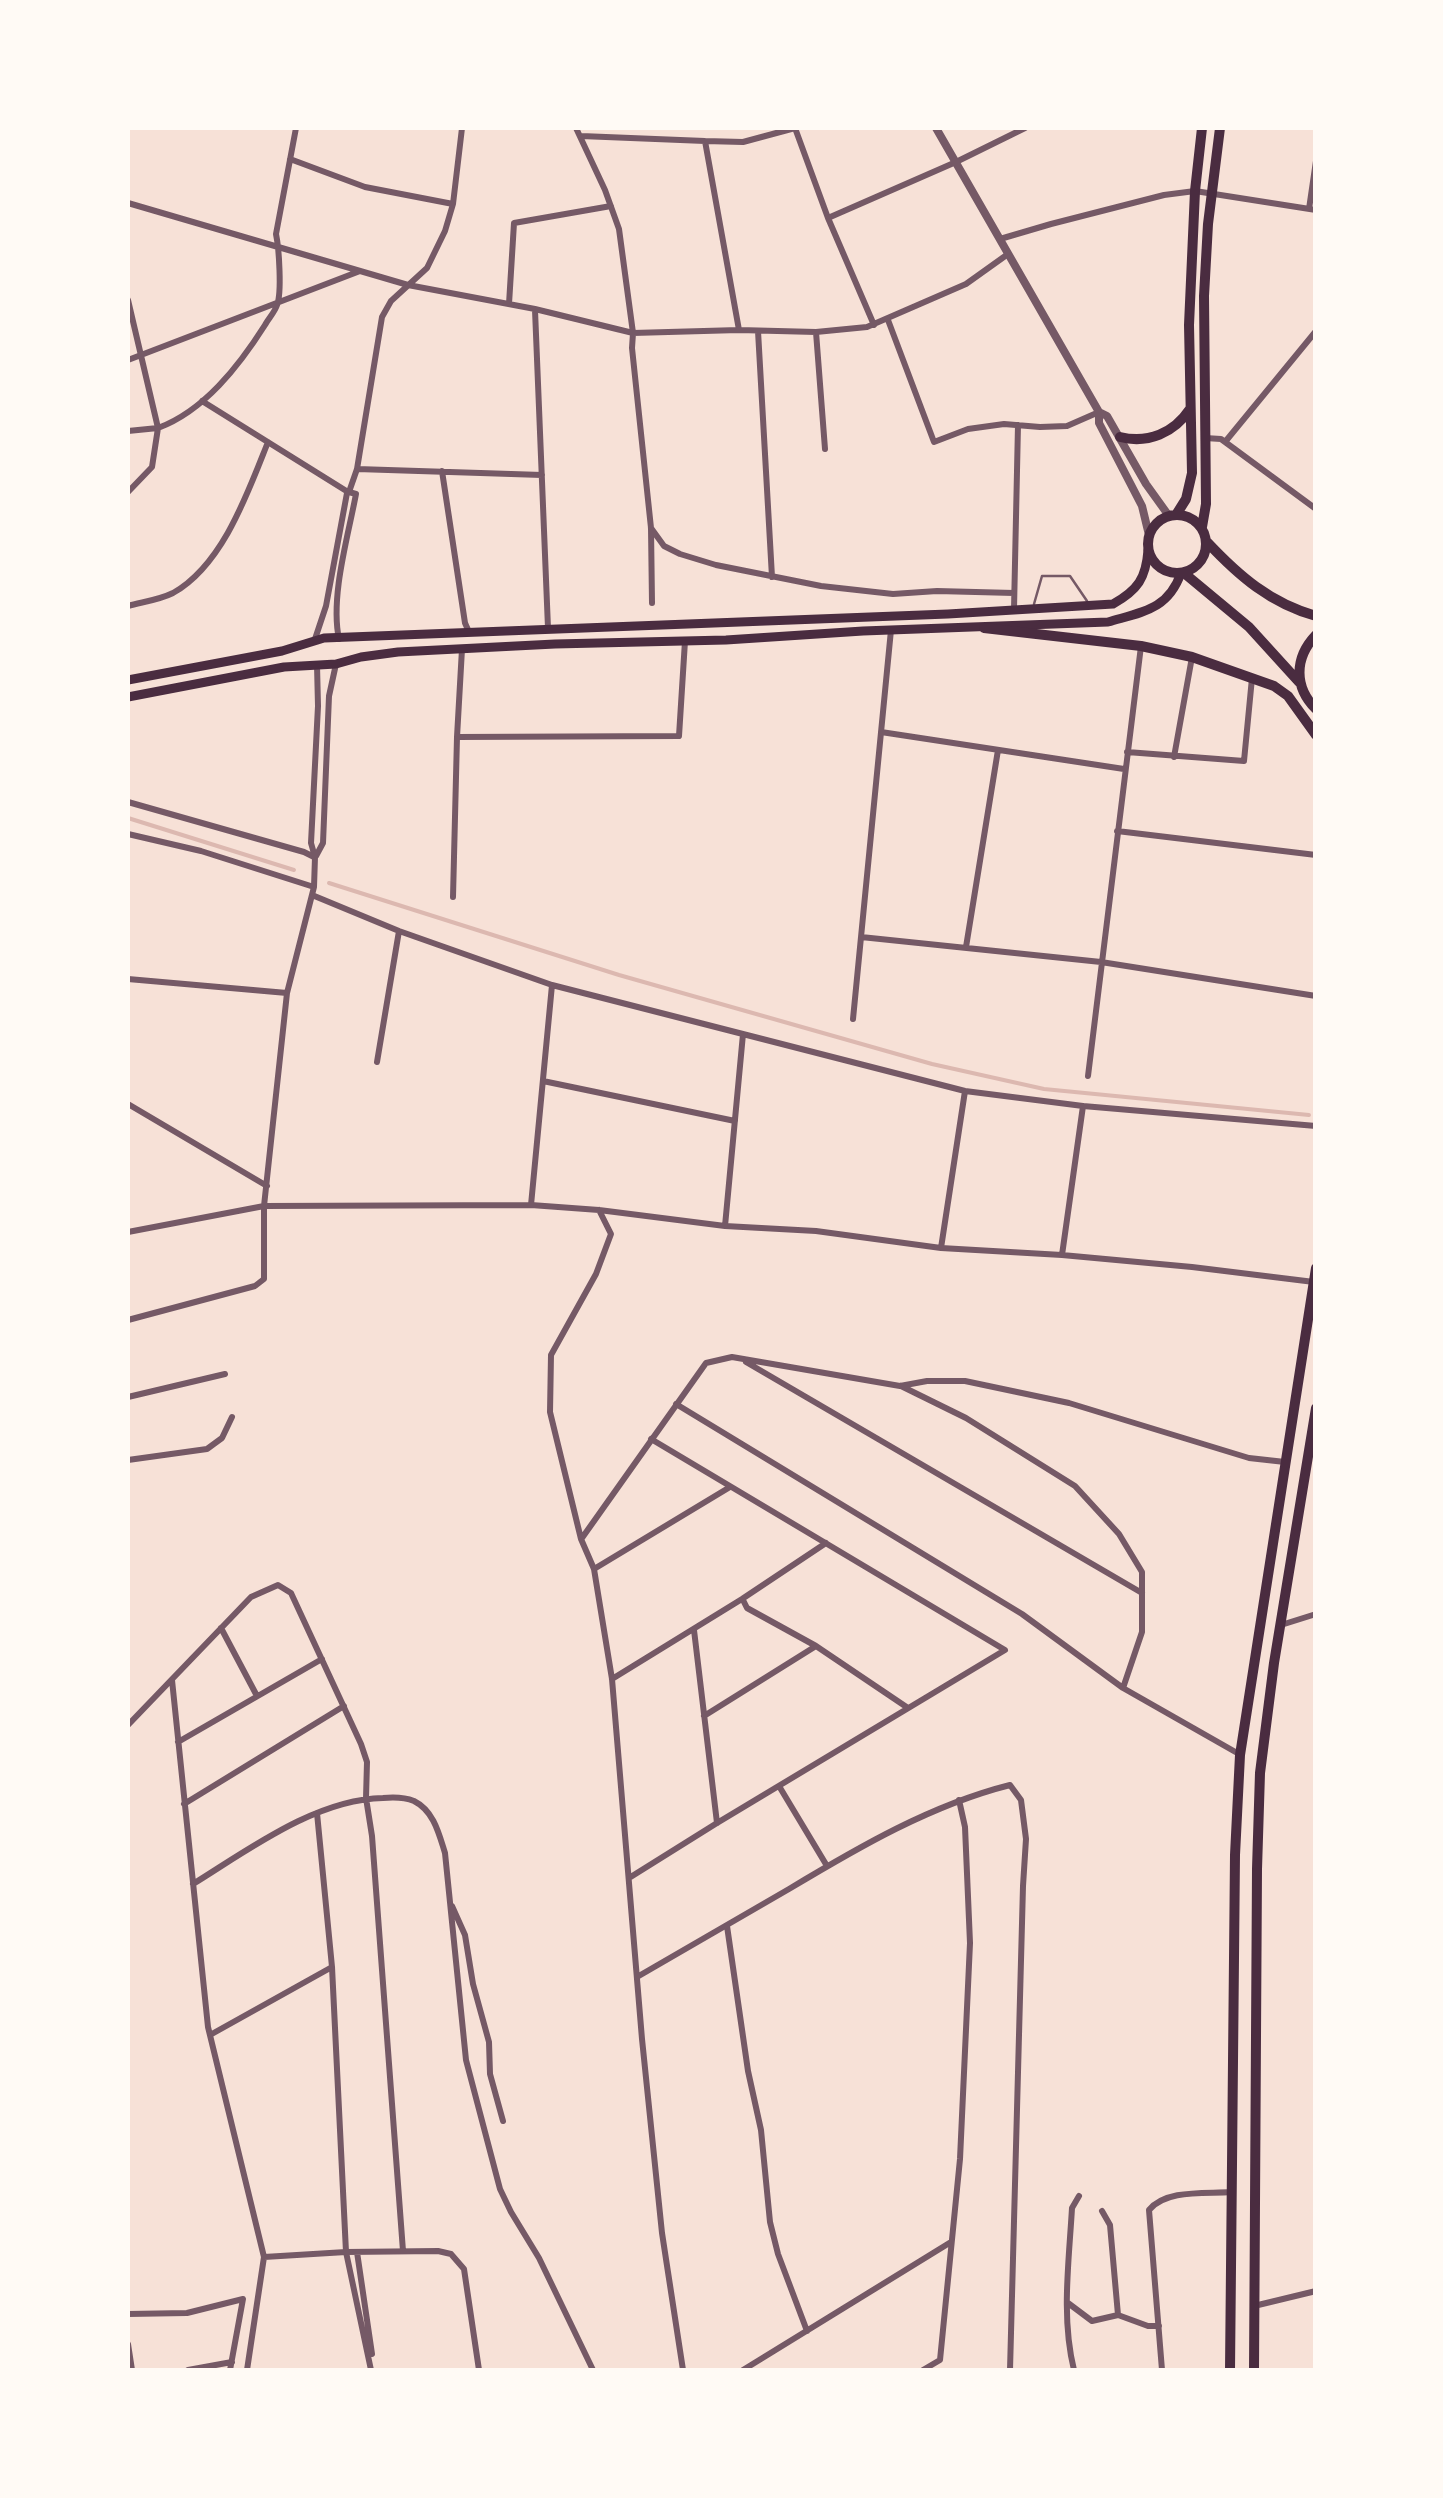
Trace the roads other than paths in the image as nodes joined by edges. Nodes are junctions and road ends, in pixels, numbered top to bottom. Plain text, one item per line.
1 (296, 128) edge
2 (462, 128) edge
3 (576, 128) edge
4 (795, 128) edge
5 (936, 128) edge
6 (1025, 128) edge
7 (1202, 128) edge
8 (1220, 128) edge
9 (581, 136) junction
10 (705, 141) junction
11 (290, 159) junction
12 (1316, 160) edge
13 (956, 162) junction
14 (1194, 191) junction
15 (1213, 193) junction
16 (128, 203) edge
17 (453, 204) junction
18 (611, 206) junction
19 (1312, 210) edge
20 (828, 218) junction
21 (1000, 239) junction
22 (278, 246) junction
23 (1008, 254) junction
24 (361, 271) junction
25 (408, 285) junction
26 (128, 300) edge
27 (278, 304) junction
28 (509, 304) junction
29 (535, 309) junction
30 (888, 320) junction
31 (874, 326) junction
32 (739, 330) junction
33 (758, 331) junction
34 (1316, 331) edge
35 (816, 332) junction
36 (633, 333) junction
37 (140, 356) junction
38 (128, 360) edge
39 (202, 401) junction
40 (1190, 408) junction
41 (1099, 412) junction
42 (1018, 425) junction
43 (158, 428) junction
44 (128, 431) edge
45 (1120, 437) junction
46 (1204, 438) junction
47 (268, 442) junction
48 (1225, 442) junction
49 (826, 449) dead end
50 (357, 468) junction
51 (442, 472) junction
52 (542, 474) junction
53 (128, 492) edge
54 (350, 492) junction
55 (1316, 509) edge
56 (1173, 515) junction
57 (651, 528) junction
58 (1202, 528) junction
59 (1149, 534) junction
60 (1207, 541) junction
61 (1148, 550) junction
62 (1183, 573) junction
63 (772, 577) junction
64 (1014, 592) junction
65 (652, 604) dead end
66 (128, 606) edge
67 (1090, 606) junction
68 (1033, 608) junction
69 (1014, 609) junction
70 (1316, 616) edge
71 (548, 628) junction
72 (984, 628) junction
73 (891, 630) junction
74 (469, 632) junction
75 (1316, 636) edge
76 (339, 639) junction
77 (685, 641) junction
78 (314, 642) junction
79 (1141, 646) junction
80 (462, 649) junction
81 (1192, 657) junction
82 (336, 664) junction
83 (317, 665) junction
84 (1252, 678) junction
85 (128, 680) edge
86 (1299, 682) junction
87 (128, 697) edge
88 (1314, 709) edge
89 (881, 732) junction
90 (1316, 735) edge
91 (457, 738) junction
92 (998, 750) junction
93 (1127, 752) junction
94 (1174, 756) junction
95 (1124, 770) junction
96 (128, 802) edge
97 (1117, 830) junction
98 (128, 834) edge
99 (1316, 855) edge
100 (315, 857) junction
101 (313, 891) junction
102 (454, 897) dead end
103 (399, 932) junction
104 (861, 937) junction
105 (966, 947) junction
106 (1101, 962) junction
107 (128, 979) edge
108 (552, 985) junction
109 (288, 993) junction
110 (1316, 996) edge
111 (853, 1019) dead end
112 (743, 1034) junction
113 (376, 1062) dead end
114 (1088, 1076) dead end
115 (543, 1081) junction
116 (965, 1090) junction
117 (128, 1104) edge
118 (1083, 1106) junction
119 (735, 1121) junction
120 (1316, 1126) edge
121 (267, 1186) junction
122 (532, 1205) junction
123 (264, 1206) junction
124 (599, 1210) junction
125 (725, 1226) junction
126 (128, 1232) edge
127 (941, 1248) junction
128 (1062, 1254) junction
129 (1316, 1268) edge
130 (1314, 1282) edge
131 (128, 1320) edge
132 (741, 1359) junction
133 (225, 1374) dead end
134 (900, 1386) junction
135 (128, 1397) edge
136 (676, 1404) junction
137 (1316, 1408) edge
138 (232, 1417) dead end
139 (651, 1439) junction
140 (128, 1460) edge
141 (1286, 1462) junction
142 (730, 1486) junction
143 (582, 1539) junction
144 (826, 1543) junction
145 (594, 1569) junction
146 (1142, 1593) junction
147 (742, 1599) junction
148 (1316, 1614) edge
149 (1280, 1625) junction
150 (221, 1628) junction
151 (694, 1629) junction
152 (816, 1646) junction
153 (322, 1659) junction
154 (172, 1678) junction
155 (612, 1679) junction
156 (1123, 1688) junction
157 (257, 1696) junction
158 (344, 1706) junction
159 (908, 1708) junction
160 (704, 1716) junction
161 (128, 1725) edge
162 (178, 1742) junction
163 (1240, 1755) junction
164 (778, 1786) junction
165 (366, 1798) junction
166 (959, 1800) junction
167 (184, 1804) junction
168 (317, 1813) junction
169 (717, 1822) junction
170 (827, 1866) junction
171 (629, 1878) junction
172 (193, 1884) junction
173 (450, 1900) junction
174 (726, 1926) junction
175 (332, 1967) junction
176 (637, 1978) junction
177 (210, 2035) junction
178 (503, 2120) dead end
179 (1232, 2192) junction
180 (1078, 2196) dead end
181 (1102, 2211) dead end
182 (952, 2241) junction
183 (403, 2251) junction
184 (346, 2252) junction
185 (356, 2252) junction
186 (264, 2258) junction
187 (1316, 2291) edge
188 (1067, 2302) junction
189 (1254, 2306) junction
190 (128, 2314) edge
191 (1118, 2316) junction
192 (1159, 2326) junction
193 (807, 2331) junction
194 (128, 2344) edge
195 (231, 2366) edge
196 (755, 2368) edge
197 (132, 2370) edge
198 (188, 2370) edge
199 (247, 2370) edge
200 (373, 2370) edge
201 (480, 2370) edge
202 (593, 2370) edge
203 (684, 2370) edge
204 (744, 2370) edge
205 (922, 2370) edge
206 (1010, 2370) edge
207 (1074, 2370) edge
208 (1162, 2370) edge
209 (1230, 2370) edge
210 (1254, 2370) edge

1 - 11 street
2 - 17 street
3 - 9 street
4 - 10 street
4 - 20 street
5 - 13 street
6 - 13 street
7 - 14 main road
8 - 15 main road
9 - 10 street
9 - 18 street
10 - 32 street
11 - 17 street
11 - 22 street
12 - 19 street
13 - 20 street
13 - 21 street
14 - 15 street
14 - 21 street
14 - 40 main road
15 - 19 street
15 - 46 main road
16 - 22 street
17 - 25 street
18 - 28 street
18 - 36 street
20 - 31 street
21 - 23 street
22 - 24 street
22 - 27 street
23 - 30 street
23 - 41 street
24 - 25 street
24 - 27 street
25 - 28 street
25 - 50 street
26 - 37 street
27 - 37 street
27 - 39 street
28 - 29 street
29 - 36 street
29 - 52 street
30 - 31 street
30 - 42 street
31 - 35 street
32 - 33 street
32 - 36 street
33 - 35 street
33 - 63 street
34 - 48 street
35 - 49 street
36 - 57 street
37 - 38 street
37 - 43 street
39 - 43 street
39 - 47 street
40 - 45 main road
40 - 56 main road
41 - 42 street
41 - 45 street
41 - 59 street
42 - 64 street
43 - 44 street
43 - 53 street
45 - 56 street
46 - 48 street
46 - 58 main road
47 - 54 street
47 - 66 street
48 - 55 street
50 - 51 street
50 - 54 street
51 - 52 street
51 - 74 street
52 - 71 street
54 - 76 street
54 - 78 street
56 - 58 main road
56 - 59 main road
57 - 63 street
57 - 65 street
58 - 60 main road
59 - 61 main road
60 - 62 main road
60 - 70 main road
61 - 62 main road
61 - 67 main road
62 - 72 main road
62 - 86 main road
63 - 64 street
64 - 69 street
67 - 68 main road
67 - 68 lane
68 - 69 main road
69 - 71 main road
71 - 74 main road
72 - 73 main road
72 - 79 main road
73 - 77 main road
73 - 89 street
74 - 76 main road
75 - 86 main road
76 - 78 main road
76 - 82 main road
77 - 80 main road
77 - 91 street
78 - 83 main road
78 - 85 main road
79 - 81 main road
79 - 93 street
80 - 82 main road
80 - 91 street
81 - 84 main road
81 - 94 street
82 - 83 main road
82 - 100 street
83 - 87 main road
83 - 100 street
84 - 90 main road
84 - 94 street
86 - 88 main road
89 - 92 street
89 - 104 street
91 - 102 street
92 - 95 street
92 - 105 street
93 - 94 street
93 - 95 street
95 - 97 street
96 - 100 street
97 - 99 street
97 - 106 street
98 - 101 street
100 - 101 street
101 - 103 street
101 - 109 street
103 - 108 street
103 - 113 street
104 - 105 street
104 - 111 street
105 - 106 street
106 - 110 street
106 - 114 street
107 - 109 street
108 - 112 street
108 - 115 street
109 - 121 street
112 - 116 street
112 - 119 street
115 - 119 street
115 - 122 street
116 - 118 street
116 - 127 street
117 - 121 street
118 - 120 street
118 - 128 street
119 - 125 street
121 - 123 street
122 - 123 street
122 - 124 street
123 - 126 street
123 - 131 street
124 - 125 street
124 - 143 street
125 - 127 street
127 - 128 street
128 - 130 street
129 - 130 main road
130 - 141 main road
132 - 134 street
132 - 136 street
132 - 146 street
133 - 135 street
134 - 141 street
134 - 146 street
136 - 139 street
136 - 156 street
137 - 149 main road
138 - 140 street
139 - 142 street
139 - 143 street
141 - 163 main road
142 - 144 street
142 - 145 street
143 - 145 street
144 - 147 street
144 - 159 street
145 - 155 street
146 - 156 street
147 - 151 street
147 - 152 street
148 - 149 street
149 - 189 main road
150 - 153 street
150 - 154 street
150 - 157 street
151 - 155 street
151 - 160 street
152 - 159 street
152 - 160 street
153 - 157 street
153 - 158 street
154 - 161 street
154 - 162 street
155 - 171 street
156 - 163 street
157 - 162 street
158 - 165 street
158 - 167 street
159 - 164 street
160 - 169 street
162 - 167 street
163 - 179 main road
164 - 169 street
164 - 170 street
165 - 168 street
165 - 173 street
165 - 183 street
166 - 170 street
166 - 182 street
166 - 206 street
167 - 172 street
168 - 172 street
168 - 175 street
169 - 171 street
170 - 174 street
171 - 176 street
172 - 177 street
173 - 178 street
173 - 202 street
174 - 176 street
174 - 193 street
175 - 177 street
175 - 184 street
176 - 203 street
177 - 186 street
179 - 192 street
179 - 209 main road
180 - 188 street
181 - 191 street
182 - 193 street
182 - 205 street
183 - 185 street
183 - 201 street
184 - 185 street
184 - 186 street
184 - 200 street
185 - 200 street
186 - 199 street
187 - 189 street
188 - 191 street
188 - 207 street
189 - 210 main road
190 - 195 street
191 - 192 street
192 - 208 street
193 - 196 street
194 - 197 street
195 - 198 street
196 - 204 street

